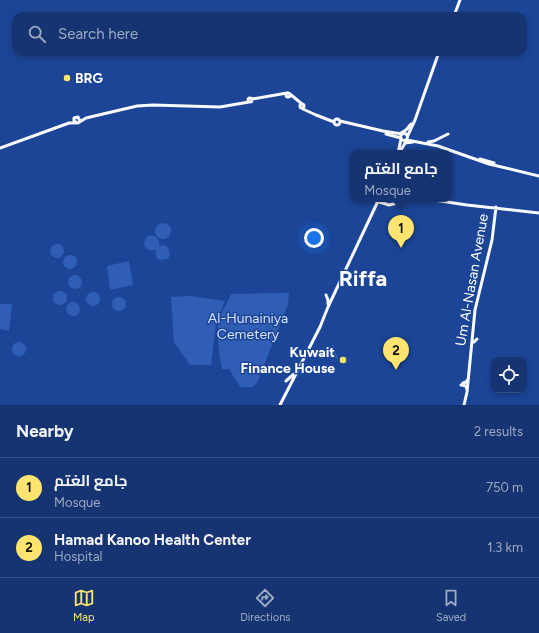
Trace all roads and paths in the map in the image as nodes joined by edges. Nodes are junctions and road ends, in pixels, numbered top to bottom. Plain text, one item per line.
1 (459, 0) edge
2 (454, 12) edge
3 (437, 56) edge
4 (431, 73) junction
5 (250, 100) junction
6 (220, 107) junction
7 (226, 108) dead end
8 (112, 110) junction
9 (108, 113) junction
10 (340, 114) dead end
11 (78, 117) junction
12 (74, 119) junction
13 (78, 122) junction
14 (340, 122) junction
15 (346, 123) junction
16 (411, 124) junction
17 (409, 131) junction
18 (403, 134) junction
19 (448, 134) dead end
20 (394, 135) junction
21 (405, 138) junction
22 (415, 139) junction
23 (424, 142) junction
24 (428, 142) junction
25 (400, 145) junction
26 (1, 147) edge
27 (399, 150) edge
28 (400, 150) edge
29 (400, 150) edge
30 (452, 150) edge
31 (452, 150) edge
32 (539, 175) edge
33 (377, 202) edge
34 (378, 202) edge
35 (384, 202) edge
36 (402, 202) joint
37 (406, 202) edge
38 (447, 202) edge
39 (451, 202) edge
40 (461, 204) junction
41 (502, 209) junction
42 (496, 210) junction
43 (539, 213) edge
44 (493, 236) junction
45 (333, 293) junction
46 (328, 304) junction
47 (326, 311) junction
48 (323, 322) junction
49 (474, 324) junction
50 (475, 340) junction
51 (297, 373) junction
52 (469, 377) junction
53 (287, 388) junction
54 (467, 392) junction
55 (279, 405) edge
56 (465, 405) edge

1 - 2 main road
3 - 4 main road
4 - 16 main road
4 - 17 main road
5 - 6 main road
5 - 8 main road
5 - 14 main road
6 - 7 main road
6 - 9 main road
8 - 9 main road
8 - 11 main road
9 - 13 main road
10 - 15 main road
11 - 12 main road
11 - 13 main road
12 - 13 main road
12 - 26 main road
13 - 26 main road
14 - 15 main road
14 - 20 main road
15 - 20 main road
16 - 18 main road
16 - 20 main road
17 - 21 main road
17 - 22 main road
18 - 20 main road
18 - 21 main road
18 - 21 main road
19 - 24 main road
20 - 21 main road
20 - 25 main road
21 - 22 main road
21 - 23 main road
21 - 25 main road
21 - 28 main road
22 - 24 main road
23 - 29 main road
23 - 30 main road
24 - 32 main road
25 - 27 main road
31 - 32 main road
33 - 45 main road
34 - 47 main road
35 - 36 main road
36 - 37 main road
38 - 40 main road
39 - 40 main road
40 - 42 main road
40 - 42 main road
41 - 42 main road
41 - 42 main road
41 - 43 main road
42 - 43 main road
42 - 44 main road, Um Al-Nasan Avenue
44 - 49 main road, Um Al-Nasan Avenue
44 - 50 main road, Um Al-Nasan Avenue
45 - 46 main road
45 - 46 main road
46 - 51 main road
47 - 48 main road
47 - 48 main road
48 - 51 main road
49 - 50 main road
49 - 52 main road, Um Al-Nasan Avenue
50 - 56 main road, Um Al-Nasan Avenue
51 - 53 main road
51 - 53 main road
51 - 55 main road
52 - 54 main road, Um Al-Nasan Avenue
52 - 54 main road
53 - 55 main road
54 - 56 main road, Um Al-Nasan Avenue

